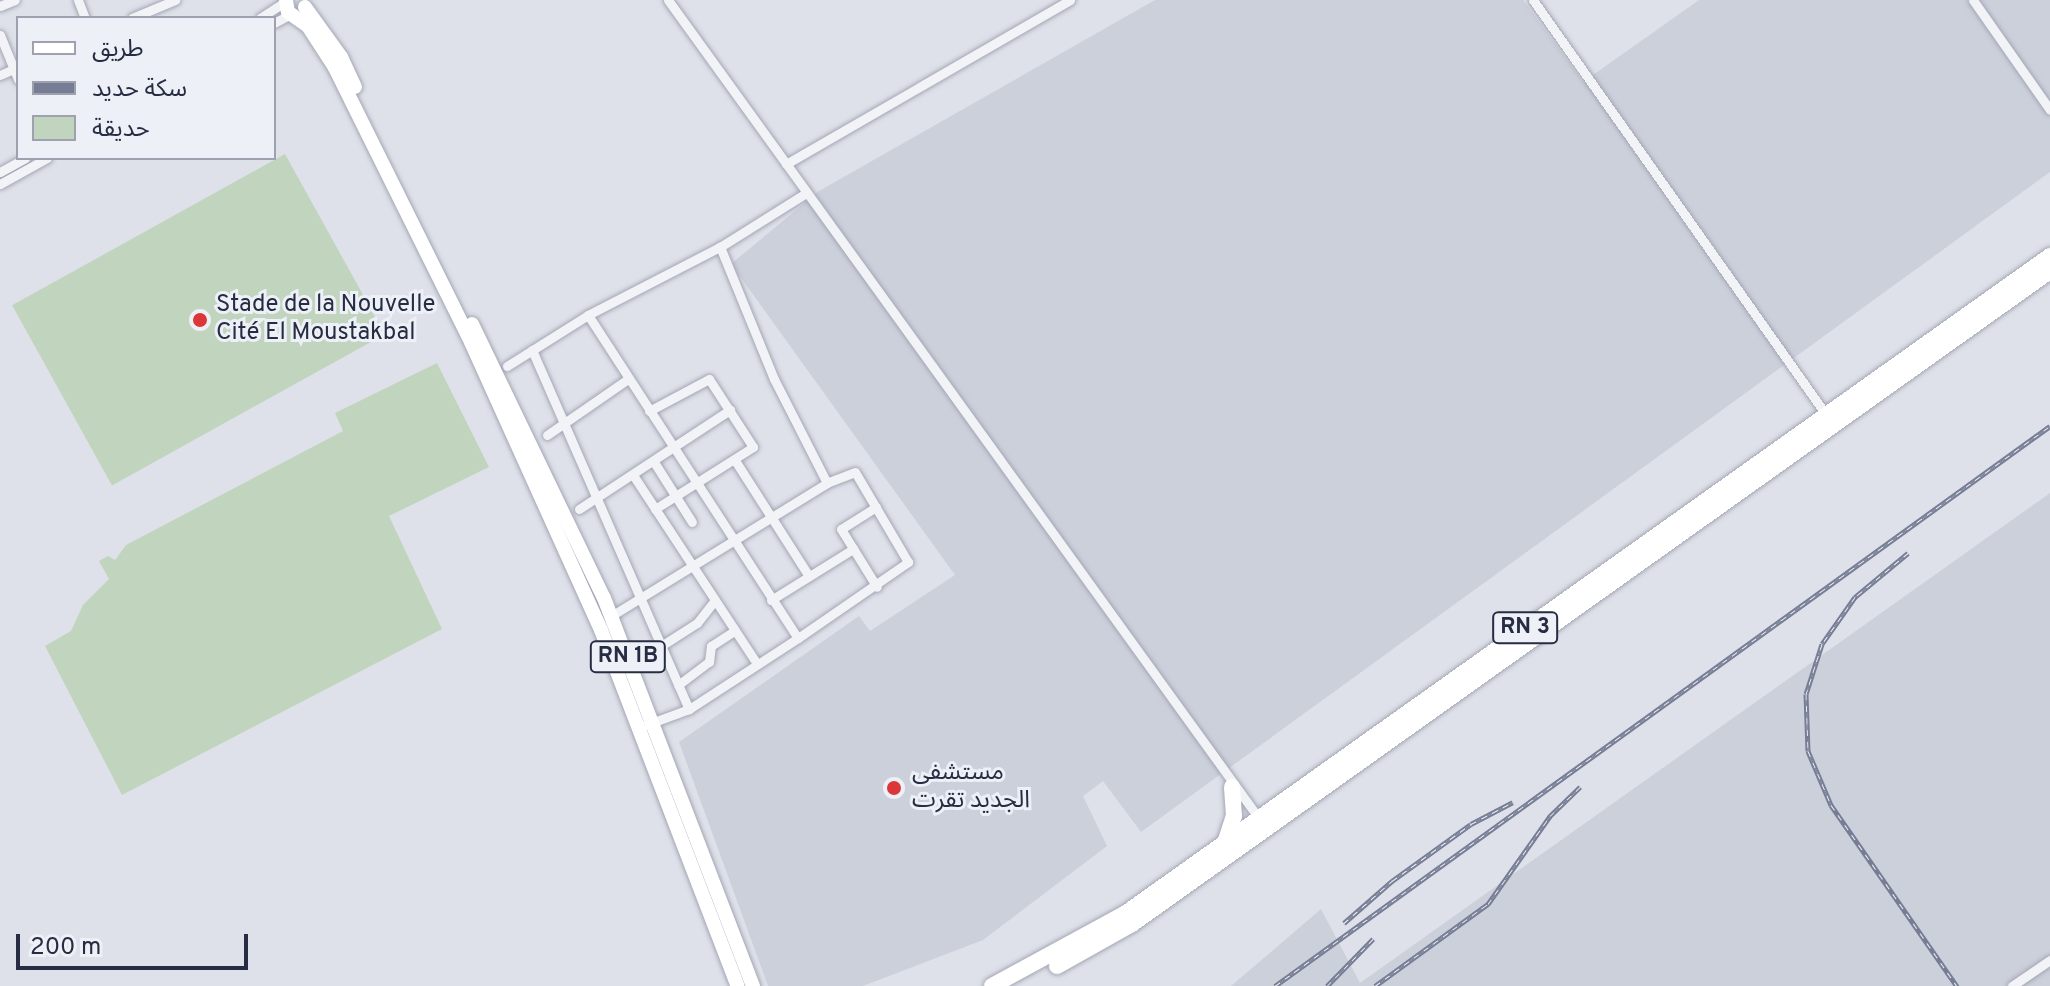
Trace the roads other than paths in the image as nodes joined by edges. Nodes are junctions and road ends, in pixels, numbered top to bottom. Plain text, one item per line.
1 (15, 0) edge
2 (175, 0) edge
3 (668, 0) edge
4 (1070, 0) edge
5 (1533, 0) edge
6 (1973, 0) edge
7 (152, 4) edge
8 (293, 5) edge
9 (0, 6) edge
10 (135, 16) edge
11 (265, 16) edge
12 (276, 21) edge
13 (0, 35) edge
14 (16, 68) edge
15 (0, 75) edge
16 (2050, 110) edge
17 (21, 160) edge
18 (43, 160) edge
19 (786, 164) junction
20 (0, 171) edge
21 (0, 184) edge
22 (806, 193) junction
23 (720, 247) junction
24 (2050, 256) edge
25 (2050, 271) edge
26 (588, 315) junction
27 (475, 340) junction
28 (532, 350) junction
29 (507, 366) dead end
30 (628, 379) junction
31 (730, 410) junction
32 (649, 411) junction
33 (1827, 416) junction
34 (564, 423) junction
35 (547, 435) dead end
36 (675, 449) junction
37 (654, 462) junction
38 (736, 462) junction
39 (633, 475) junction
40 (827, 483) junction
41 (698, 485) junction
42 (677, 496) junction
43 (597, 499) junction
44 (876, 507) junction
45 (579, 509) dead end
46 (655, 509) junction
47 (771, 517) junction
48 (692, 522) dead end
49 (732, 542) junction
50 (853, 549) junction
51 (692, 568) junction
52 (809, 576) junction
53 (877, 587) junction
54 (641, 600) junction
55 (771, 600) junction
56 (714, 601) junction
57 (611, 616) junction
58 (734, 631) junction
59 (798, 638) junction
60 (661, 646) junction
61 (757, 664) junction
62 (678, 685) junction
63 (1426, 706) junction
64 (689, 709) junction
65 (655, 723) junction
66 (638, 728) junction
67 (1232, 787) junction
68 (1262, 822) junction
69 (1225, 840) junction
70 (2050, 960) edge
71 (738, 986) edge
72 (753, 986) edge
73 (992, 986) edge
74 (1016, 986) edge
75 (2012, 986) edge

1 - 9 street
2 - 7 street
3 - 19 street
4 - 19 street
5 - 33 street
6 - 16 street
7 - 10 street
8 - 11 street
8 - 12 street
8 - 27 main road, RN 1B
13 - 14 street
14 - 15 street
17 - 20 street
18 - 21 street
19 - 22 street
22 - 23 street
22 - 67 street
23 - 26 street
23 - 40 street
24 - 33 highway, RN 3
25 - 63 highway, RN 3
26 - 28 street
26 - 30 street
27 - 57 main road, RN 1B
27 - 66 main road, RN 1B
28 - 29 street
28 - 34 street
30 - 32 street
30 - 34 street
31 - 32 street
31 - 36 street
31 - 38 street
32 - 36 street
33 - 63 highway, RN 3
34 - 35 street
34 - 43 street
36 - 37 street
36 - 41 street
37 - 39 street
37 - 42 street
38 - 41 street
38 - 47 street
39 - 43 street
39 - 46 street
40 - 44 street
40 - 47 street
41 - 42 street
41 - 49 street
42 - 46 street
42 - 48 street
43 - 45 street
43 - 54 street
44 - 50 street
44 - 53 street
46 - 51 street
47 - 49 street
47 - 52 street
49 - 51 street
49 - 55 street
50 - 52 street
50 - 53 street
51 - 54 street
51 - 56 street
52 - 55 street
53 - 59 street
54 - 57 street
54 - 60 street
55 - 59 street
56 - 58 street
56 - 60 street
57 - 65 main road, RN 1B
58 - 61 street
58 - 62 street
59 - 61 street
60 - 62 street
61 - 64 street
62 - 64 street
63 - 68 highway, RN 3
64 - 65 street
65 - 66 street
65 - 72 main road, RN 1B
66 - 71 main road, RN 1B
67 - 68 street
67 - 69 highway
68 - 69 highway, RN 3
68 - 74 highway, RN 3
69 - 73 highway, RN 3
70 - 75 street

